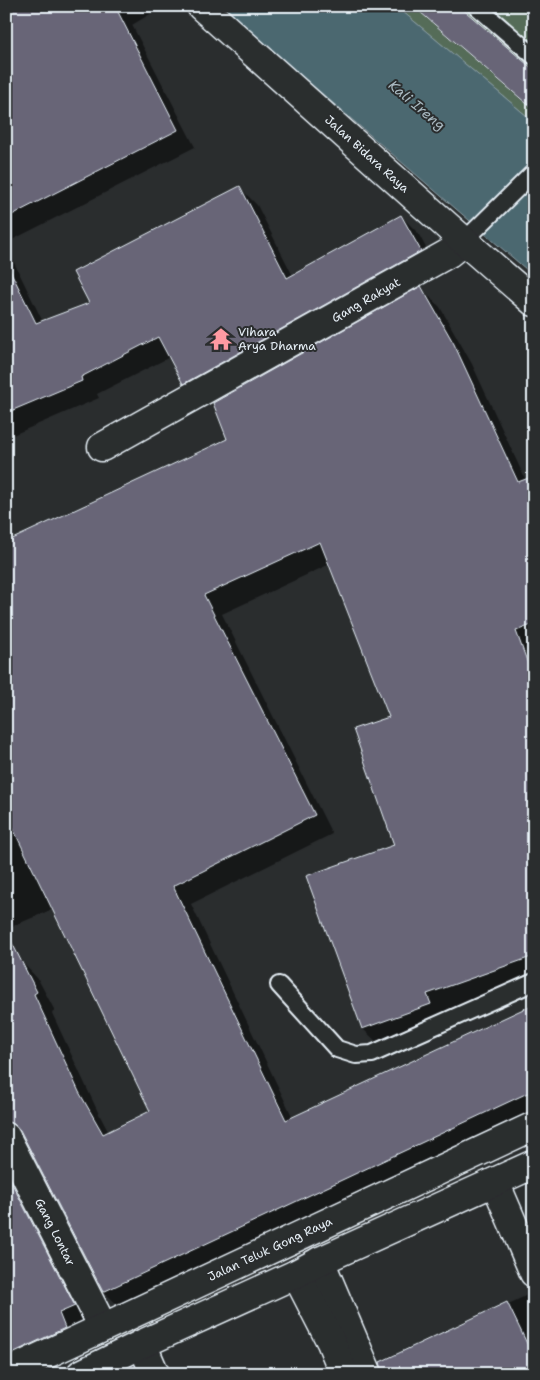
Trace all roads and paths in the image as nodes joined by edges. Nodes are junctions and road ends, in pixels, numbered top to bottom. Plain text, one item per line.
1 (201, 6) edge
2 (476, 6) edge
3 (534, 56) edge
4 (534, 172) edge
5 (468, 237) junction
6 (534, 302) edge
7 (102, 448) dead end
8 (534, 982) edge
9 (279, 985) dead end
10 (534, 1126) edge
11 (482, 1150) junction
12 (10, 1152) edge
13 (534, 1164) edge
14 (495, 1182) junction
15 (320, 1261) junction
16 (534, 1273) edge
17 (296, 1274) junction
18 (103, 1327) junction
19 (142, 1344) junction
20 (6, 1373) edge
21 (81, 1374) edge
22 (155, 1374) edge
23 (344, 1374) edge
24 (368, 1374) edge

1 - 5 street, Jalan Bidara Raya
2 - 3 lane
4 - 5 lane, Gang Rakyat
5 - 6 street, Jalan Bidara Raya
5 - 7 street, Gang Rakyat
8 - 9 lane
10 - 11 street, Jalan Teluk Gong Raya
11 - 14 street
11 - 18 street, Jalan Teluk Gong Raya
12 - 18 street, Gang Lontar
13 - 14 street
14 - 15 street
14 - 16 street
15 - 17 street
15 - 24 street
17 - 19 street
17 - 23 street
18 - 20 street, Jalan Teluk Gong Raya
19 - 21 street
19 - 22 street

